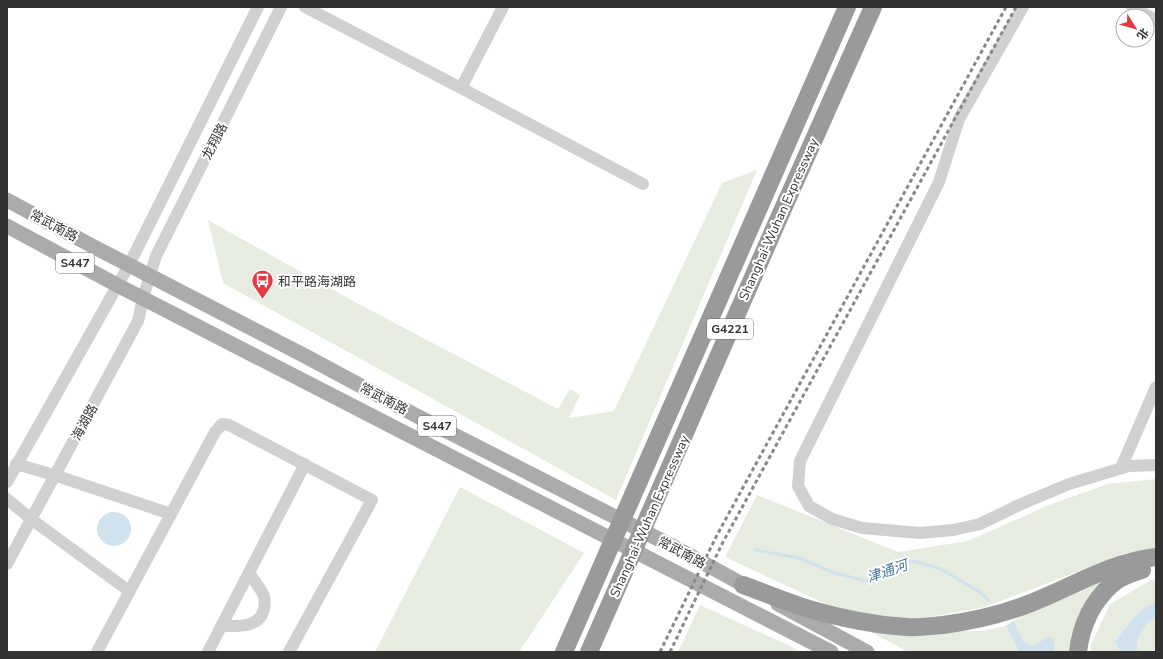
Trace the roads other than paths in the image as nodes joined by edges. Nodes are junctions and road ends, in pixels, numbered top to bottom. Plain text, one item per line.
1 (258, 7) edge
2 (281, 7) edge
3 (305, 7) edge
4 (503, 7) edge
5 (847, 7) edge
6 (873, 7) edge
7 (1023, 7) edge
8 (1132, 7) edge
9 (1156, 20) edge
10 (462, 88) junction
11 (643, 184) dead end
12 (7, 200) edge
13 (7, 226) edge
14 (129, 265) junction
15 (149, 276) junction
16 (117, 285) junction
17 (143, 298) junction
18 (1156, 387) edge
19 (16, 464) junction
20 (305, 464) junction
21 (1156, 465) edge
22 (1122, 468) junction
23 (54, 475) junction
24 (7, 482) edge
25 (7, 499) edge
26 (171, 514) junction
27 (31, 519) junction
28 (1156, 557) edge
29 (7, 564) edge
30 (1156, 567) edge
31 (249, 572) junction
32 (743, 585) junction
33 (129, 591) junction
34 (221, 626) junction
35 (97, 652) edge
36 (208, 652) edge
37 (289, 652) edge
38 (564, 652) edge
39 (589, 652) edge
40 (831, 652) edge
41 (866, 652) edge
42 (1078, 652) edge

1 - 14 street, 龙翔路
2 - 15 street, 龙翔路
3 - 10 street
4 - 10 street
5 - 38 highway, Shanghai-Wuhan Expressway / G4221, bridge
6 - 39 highway, Shanghai-Wuhan Expressway / G4221, bridge
7 - 22 street
8 - 9 street
10 - 11 street
12 - 14 main road, 常武南路 / S447
13 - 16 main road, 常武南路 / S447
14 - 15 main road, 常武南路 / S447
14 - 16 street
15 - 17 street, 海湖路
15 - 32 main road, 常武南路 / S447
16 - 17 main road, 常武南路 / S447
16 - 19 street
17 - 23 street, 海湖路
17 - 40 main road, 常武南路 / S447
18 - 22 street
19 - 23 street
19 - 24 street
20 - 26 street
20 - 31 street
20 - 37 street
21 - 22 street
23 - 26 street
23 - 27 street, 海湖路
25 - 27 street
26 - 33 street
27 - 29 street, 海湖路
27 - 33 street
28 - 32 highway
30 - 42 highway
31 - 34 street
31 - 34 street
32 - 41 main road, 常武南路 / S447
33 - 35 street
34 - 36 street

